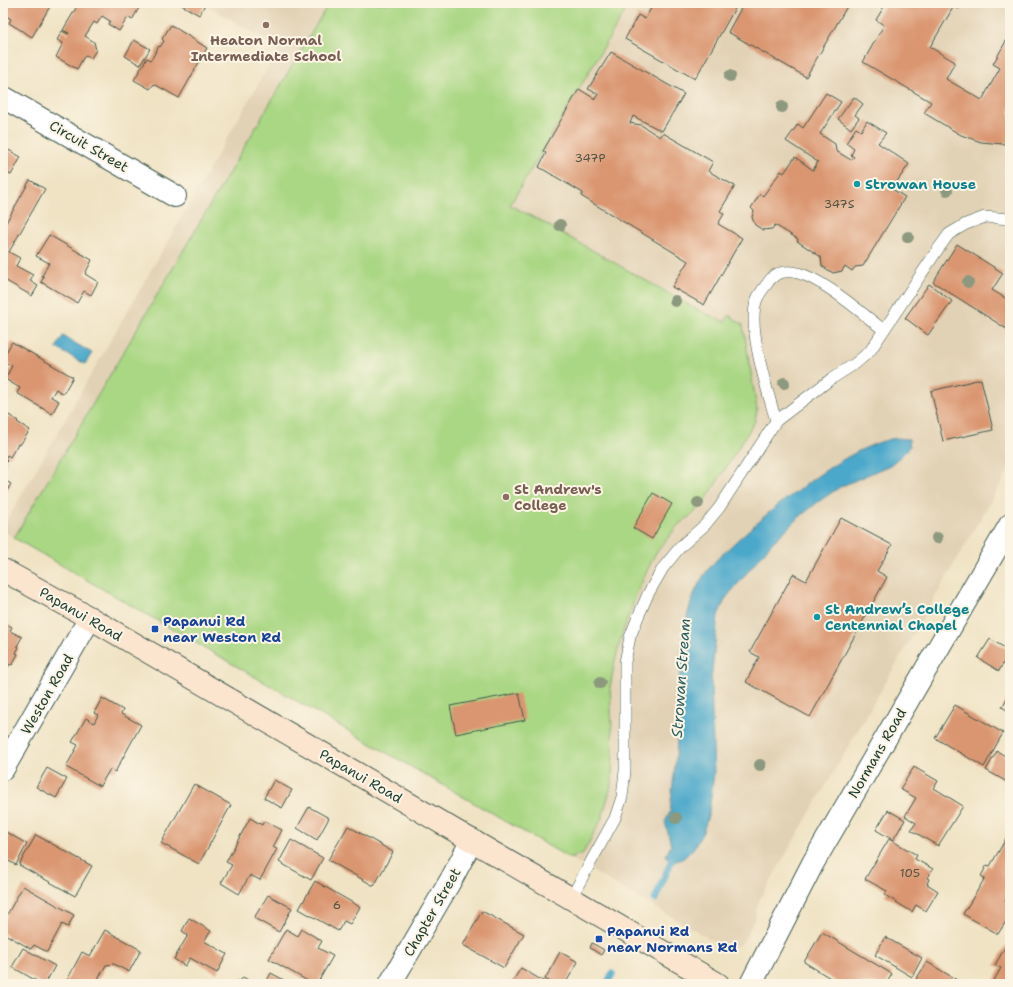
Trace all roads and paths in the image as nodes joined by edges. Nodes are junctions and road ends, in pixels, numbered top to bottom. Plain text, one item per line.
1 (3, 97) edge
2 (175, 196) dead end
3 (1010, 219) edge
4 (884, 330) junction
5 (776, 421) junction
6 (1010, 525) edge
7 (3, 570) edge
8 (90, 618) junction
9 (3, 769) edge
10 (472, 840) junction
11 (571, 898) junction
12 (390, 984) edge
13 (718, 984) edge
14 (751, 984) edge

1 - 2 street, Circuit Street
3 - 4 lane
4 - 5 lane
4 - 5 lane
5 - 11 lane
6 - 14 street, Normans Road
7 - 8 main road, Papanui Road
8 - 9 street, Weston Road
8 - 10 main road, Papanui Road
10 - 11 main road, Papanui Road
10 - 12 street, Chapter Street
11 - 13 main road, Papanui Road

